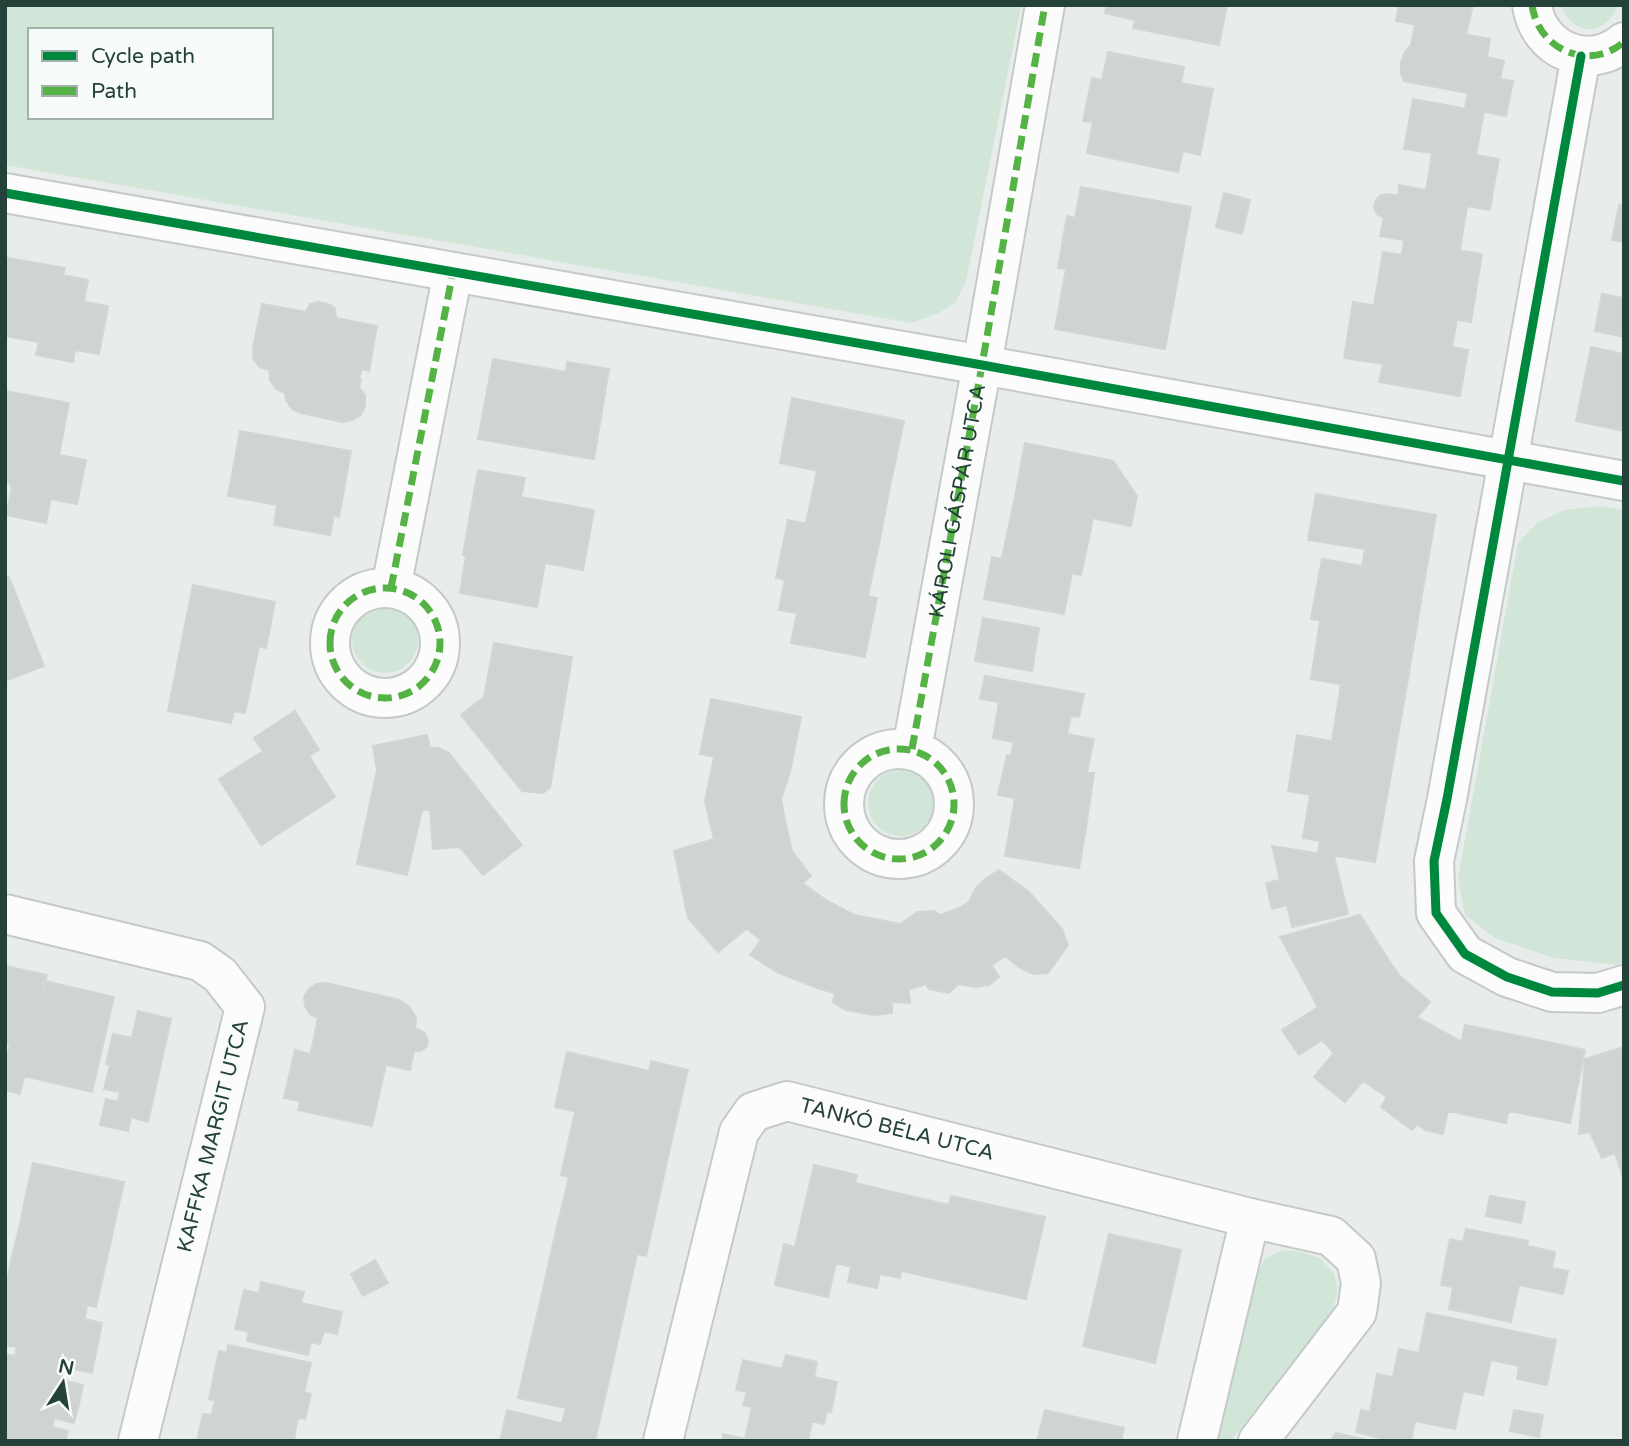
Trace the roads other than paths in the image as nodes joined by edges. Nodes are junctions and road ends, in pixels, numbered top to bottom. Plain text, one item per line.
1 (1045, 5) edge
2 (1532, 5) edge
3 (1624, 42) edge
4 (1581, 56) junction
5 (5, 193) edge
6 (453, 272) junction
7 (982, 365) junction
8 (1508, 459) junction
9 (1624, 481) edge
10 (391, 588) dead end
11 (912, 749) dead end
12 (5, 915) edge
13 (1624, 985) edge
14 (1251, 1218) junction
15 (138, 1441) edge
16 (663, 1441) edge
17 (1197, 1441) edge
18 (1258, 1441) edge

1 - 7 street, KÁROLI GÁSPÁR UTCA
2 - 4 street
3 - 4 street
4 - 8 street
5 - 6 street
6 - 7 street
6 - 10 street
7 - 8 street
7 - 11 street, KÁROLI GÁSPÁR UTCA
8 - 9 street
8 - 13 street
12 - 15 street, KAFFKA MARGIT UTCA
14 - 16 street, TANKÓ BÉLA UTCA
14 - 17 street
14 - 18 street, TANKÓ BÉLA UTCA

